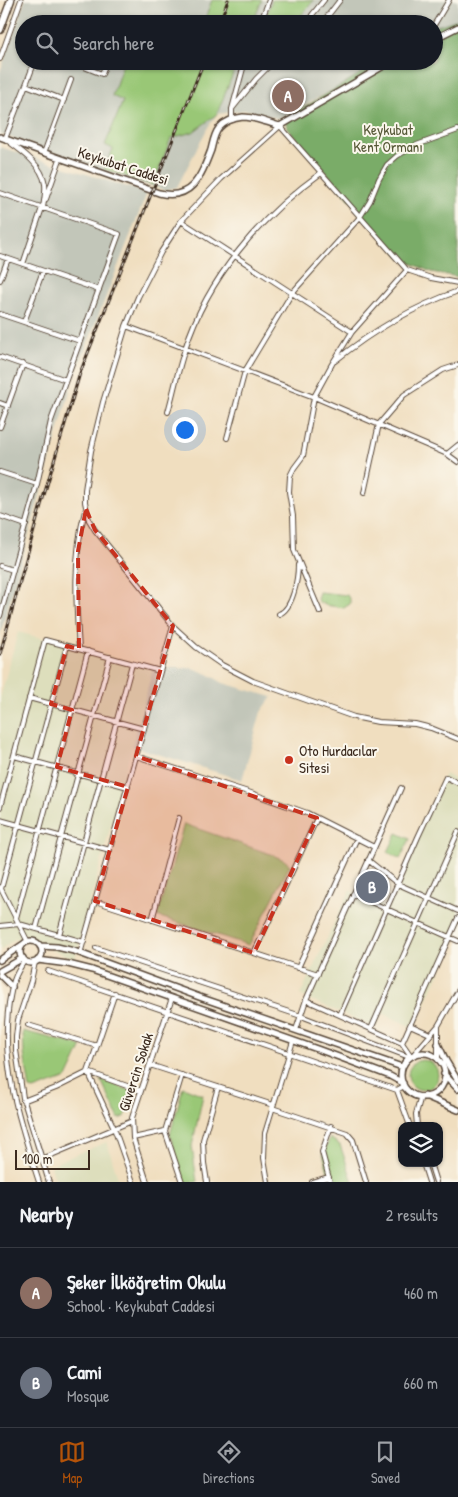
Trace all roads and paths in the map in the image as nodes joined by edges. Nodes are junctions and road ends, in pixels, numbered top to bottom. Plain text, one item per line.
1 (10, 0) edge
2 (21, 0) edge
3 (269, 0) edge
4 (324, 0) edge
5 (340, 0) edge
6 (449, 0) edge
7 (16, 15) edge
8 (263, 15) edge
9 (312, 15) edge
10 (330, 15) edge
11 (440, 15) edge
12 (15, 17) edge
13 (458, 28) edge
14 (0, 30) edge
15 (443, 35) edge
16 (0, 58) edge
17 (32, 70) edge
18 (92, 70) edge
19 (104, 70) edge
20 (243, 70) edge
21 (265, 70) edge
22 (376, 70) edge
23 (71, 80) dead end
24 (26, 85) junction
25 (64, 100) junction
26 (232, 109) junction
27 (232, 120) junction
28 (280, 126) junction
29 (458, 130) edge
30 (3, 138) edge
31 (44, 153) junction
32 (60, 159) junction
33 (321, 172) junction
34 (0, 193) edge
35 (43, 208) junction
36 (360, 217) junction
37 (181, 221) junction
38 (0, 256) edge
39 (234, 257) junction
40 (8, 259) junction
41 (22, 264) junction
42 (407, 270) junction
43 (43, 271) junction
44 (0, 280) edge
45 (458, 283) edge
46 (99, 290) junction
47 (458, 290) edge
48 (292, 293) junction
49 (0, 314) edge
50 (24, 322) junction
51 (126, 326) junction
52 (352, 332) junction
53 (80, 341) junction
54 (185, 348) junction
55 (0, 357) edge
56 (23, 364) junction
57 (332, 364) junction
58 (458, 365) edge
59 (245, 372) junction
60 (66, 380) junction
61 (314, 398) junction
62 (0, 403) edge
63 (8, 406) junction
64 (168, 412) dead end
65 (379, 424) junction
66 (0, 427) edge
67 (226, 438) dead end
68 (458, 445) edge
69 (447, 454) junction
70 (458, 462) edge
71 (0, 472) edge
72 (37, 484) junction
73 (364, 493) dead end
74 (86, 508) junction
75 (0, 516) edge
76 (26, 525) junction
77 (298, 562) junction
78 (0, 566) edge
79 (13, 570) junction
80 (320, 612) dead end
81 (279, 614) dead end
82 (0, 616) edge
83 (173, 626) junction
84 (67, 646) junction
85 (78, 649) junction
86 (88, 651) junction
87 (110, 657) junction
88 (132, 664) junction
89 (160, 671) junction
90 (29, 698) junction
91 (51, 704) junction
92 (72, 710) junction
93 (94, 716) junction
94 (116, 722) junction
95 (144, 729) junction
96 (458, 739) edge
97 (14, 756) junction
98 (136, 756) junction
99 (35, 762) junction
100 (57, 767) junction
101 (78, 773) junction
102 (101, 779) junction
103 (458, 783) edge
104 (128, 787) junction
105 (400, 788) dead end
106 (0, 806) edge
107 (178, 818) dead end
108 (317, 818) junction
109 (0, 820) edge
110 (18, 825) junction
111 (40, 831) junction
112 (458, 832) edge
113 (61, 837) junction
114 (357, 838) junction
115 (84, 843) junction
116 (374, 847) junction
117 (110, 850) junction
118 (368, 860) junction
119 (398, 884) junction
120 (0, 888) edge
121 (353, 894) junction
122 (429, 898) junction
123 (95, 901) junction
124 (387, 910) junction
125 (458, 911) edge
126 (16, 918) junction
127 (458, 918) edge
128 (152, 920) junction
129 (418, 923) junction
130 (20, 924) junction
131 (0, 926) edge
132 (36, 929) junction
133 (59, 935) junction
134 (449, 938) junction
135 (28, 942) junction
136 (84, 942) junction
137 (458, 942) edge
138 (23, 945) junction
139 (40, 946) junction
140 (96, 948) dead end
141 (254, 953) junction
142 (80, 954) junction
143 (24, 959) junction
144 (0, 960) edge
145 (36, 961) junction
146 (298, 968) junction
147 (48, 970) dead end
148 (0, 971) edge
149 (318, 974) junction
150 (0, 976) edge
151 (12, 987) junction
152 (458, 990) edge
153 (115, 993) junction
154 (172, 998) junction
155 (306, 1000) junction
156 (168, 1011) junction
157 (340, 1015) junction
158 (300, 1016) junction
159 (28, 1025) dead end
160 (410, 1025) junction
161 (438, 1026) junction
162 (370, 1029) junction
163 (296, 1030) junction
164 (430, 1034) junction
165 (293, 1041) junction
166 (402, 1043) junction
167 (438, 1044) junction
168 (97, 1046) junction
169 (289, 1053) junction
170 (411, 1056) junction
171 (438, 1060) junction
172 (150, 1065) junction
173 (402, 1067) junction
174 (88, 1072) junction
175 (444, 1074) junction
176 (182, 1075) junction
177 (458, 1081) edge
178 (403, 1085) junction
179 (218, 1087) junction
180 (458, 1089) edge
181 (398, 1090) junction
182 (141, 1091) junction
183 (423, 1096) junction
184 (23, 1101) junction
185 (273, 1106) junction
186 (458, 1110) edge
187 (132, 1121) junction
188 (409, 1122) edge
189 (417, 1122) edge
190 (331, 1126) junction
191 (114, 1128) junction
192 (165, 1131) junction
193 (133, 1138) junction
194 (42, 1159) junction
195 (424, 1167) edge
196 (431, 1167) edge
197 (330, 1180) edge
198 (38, 1182) edge
199 (49, 1182) edge
200 (133, 1182) edge
201 (147, 1182) edge
202 (182, 1182) edge
203 (207, 1182) edge
204 (268, 1182) edge
205 (312, 1182) edge
206 (366, 1182) edge
207 (430, 1182) edge
208 (436, 1182) edge

1 - 14 highway
2 - 7 street
3 - 8 street
4 - 9 street
5 - 10 street
6 - 11 street
12 - 16 street
13 - 15 street
17 - 24 street
18 - 19 street
20 - 26 street
21 - 26 street
22 - 28 street
23 - 25 street
24 - 25 street
24 - 30 street
25 - 31 street
26 - 27 street
27 - 28 street
27 - 32 street, Keykubat Caddesi
28 - 33 street
28 - 37 street
29 - 36 street
30 - 31 street, Keykubat Caddesi
30 - 35 street
31 - 32 street, Keykubat Caddesi
32 - 35 street
33 - 36 street
33 - 39 street
34 - 35 street
35 - 41 street
35 - 46 street
36 - 42 street
36 - 48 street
37 - 39 street
37 - 51 street
38 - 40 street
39 - 48 street
39 - 54 street
40 - 41 street
40 - 44 street
41 - 43 street
42 - 45 street
42 - 52 street
43 - 46 street
43 - 50 street
46 - 53 street
47 - 57 street
48 - 52 street
48 - 59 street
49 - 50 street
50 - 53 street
51 - 54 street
51 - 74 street
52 - 57 street
53 - 60 street
54 - 59 street
54 - 64 street
55 - 56 street
56 - 60 street
56 - 63 street
57 - 61 street
58 - 65 street
59 - 61 street
59 - 67 street
60 - 72 street
61 - 65 street
61 - 77 street
62 - 63 street
63 - 66 street
65 - 69 street
65 - 73 street
68 - 69 street
69 - 70 street
71 - 72 street
72 - 76 street
74 - 83 street
74 - 85 street
75 - 76 street
76 - 79 street
77 - 80 street
77 - 81 street
78 - 79 street
79 - 82 street
83 - 89 street
83 - 96 street
84 - 85 street
84 - 90 street
84 - 91 street
85 - 86 street
86 - 87 street
86 - 92 street
87 - 88 street
87 - 93 street
88 - 89 street
88 - 94 street
89 - 95 street
90 - 91 street
90 - 97 street
91 - 92 street
91 - 99 street
92 - 93 street
92 - 100 street
93 - 94 street
93 - 101 street
94 - 95 street
94 - 102 street
95 - 98 street
97 - 99 street
97 - 106 street
98 - 104 street
98 - 108 street
99 - 100 street
99 - 110 street
100 - 101 street
100 - 111 street
101 - 102 street
101 - 113 street
102 - 104 street
102 - 115 street
103 - 119 street
104 - 117 street
105 - 116 street
107 - 128 street
108 - 114 street
108 - 141 street
109 - 110 street
110 - 111 street
110 - 120 street
111 - 113 street
111 - 126 street
112 - 122 street
113 - 115 street
113 - 132 street
114 - 116 street
114 - 146 street
115 - 117 street
115 - 133 street
116 - 118 street
117 - 123 street
118 - 119 street
118 - 121 street
119 - 122 street
119 - 124 street
120 - 126 street
121 - 124 street
121 - 149 street
122 - 125 street
122 - 129 street
123 - 128 street
123 - 136 street
124 - 129 street
124 - 157 street
126 - 130 street
127 - 134 street
128 - 141 street
129 - 134 street
129 - 162 street
130 - 131 street
130 - 132 street
130 - 135 street
132 - 133 street
133 - 136 street
134 - 137 street
134 - 160 street
135 - 138 street
135 - 139 street
136 - 142 street
138 - 143 street
138 - 144 street
139 - 142 street
139 - 145 street
140 - 158 street
141 - 146 street
142 - 163 street
143 - 145 street
143 - 148 street
143 - 151 street
145 - 154 street
145 - 184 street
146 - 149 street
147 - 153 street
149 - 155 street
150 - 151 street
151 - 198 street
152 - 161 street
153 - 156 street
153 - 168 street
154 - 156 street, Güvercin Sokak
154 - 165 street
155 - 157 street
155 - 158 street
156 - 169 street
156 - 172 street, Güvercin Sokak
157 - 162 street
158 - 163 street
158 - 170 street
159 - 168 street
160 - 164 street
160 - 166 street
161 - 164 street
161 - 167 street
162 - 166 street
163 - 173 street
164 - 170 street
165 - 169 street
165 - 178 street
166 - 170 street
167 - 171 street
167 - 177 street
168 - 174 street
169 - 181 street
169 - 185 street
170 - 171 street
170 - 173 street
171 - 175 street
172 - 176 street
172 - 182 street, Güvercin Sokak
173 - 178 street
174 - 182 street
174 - 184 street
174 - 191 street
175 - 180 street
175 - 183 street
176 - 179 street
176 - 192 street
178 - 181 street
178 - 183 street
179 - 185 street
179 - 203 street
181 - 188 street
182 - 187 street, Güvercin Sokak
183 - 186 street
183 - 189 street
184 - 194 street
185 - 190 street
185 - 204 street
187 - 191 street
187 - 193 street, Güvercin Sokak
190 - 197 street
190 - 206 street
191 - 194 street
191 - 200 street
192 - 193 street
192 - 202 street
193 - 201 street, Güvercin Sokak
194 - 199 street
195 - 207 street
196 - 208 street
197 - 205 street

